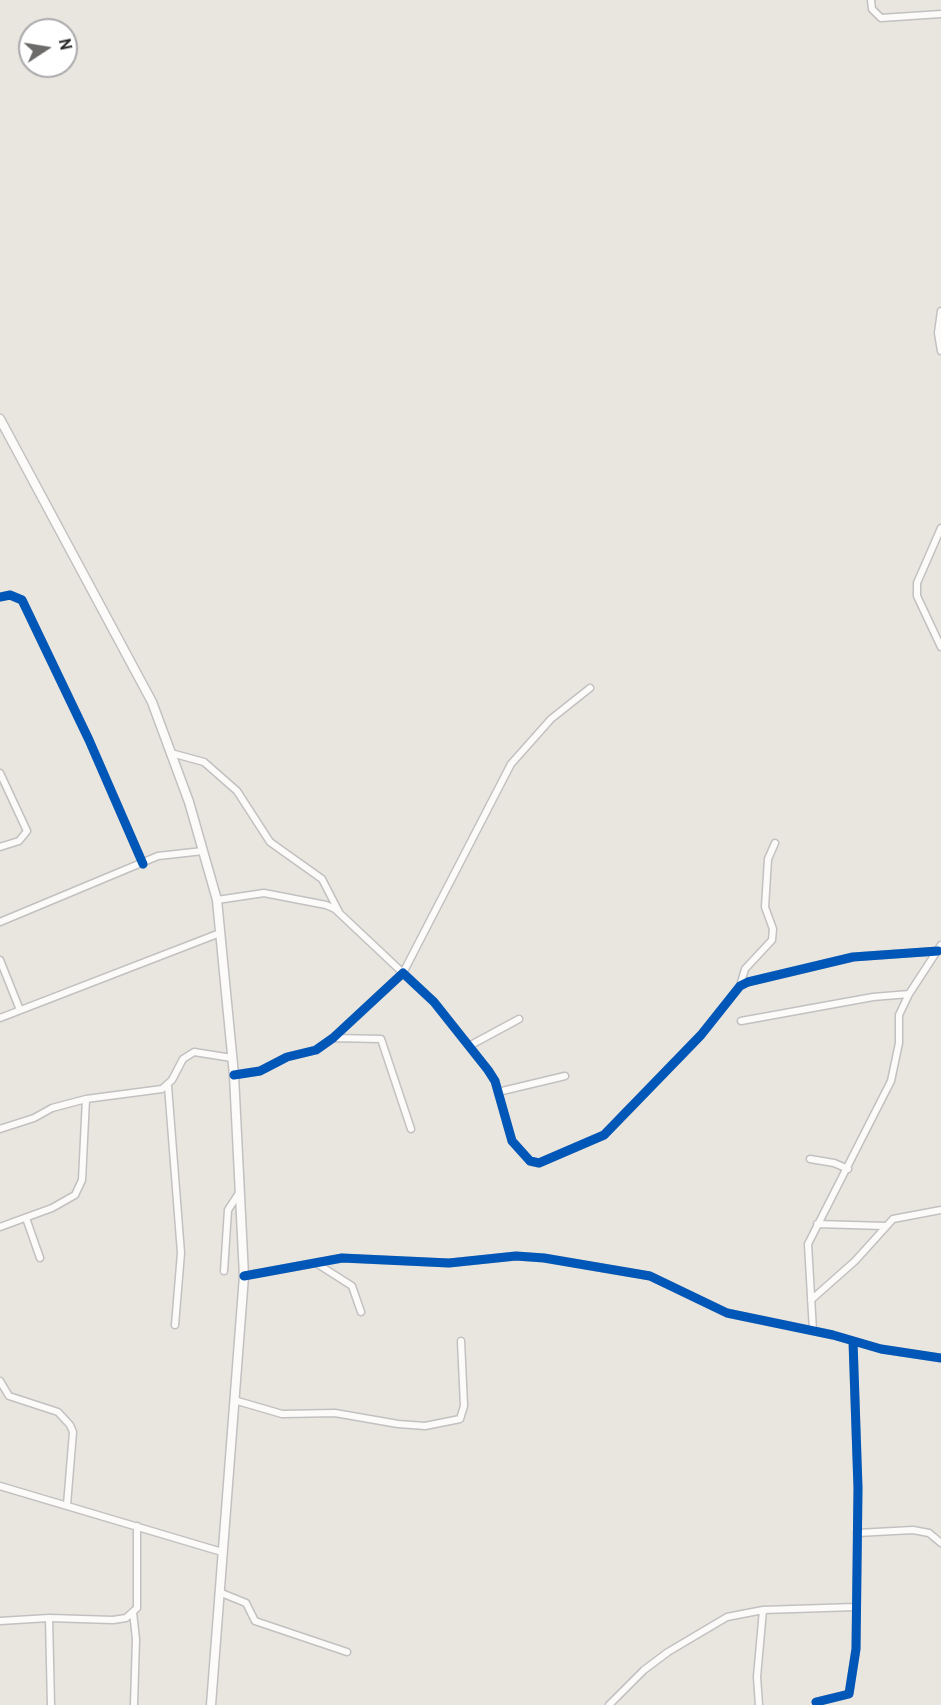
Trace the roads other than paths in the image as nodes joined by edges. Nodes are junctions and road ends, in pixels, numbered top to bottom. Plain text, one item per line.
1 (871, 0) edge
2 (941, 14) edge
3 (941, 311) edge
4 (941, 351) edge
5 (0, 419) edge
6 (941, 528) edge
7 (0, 597) edge
8 (941, 646) edge
9 (590, 688) dead end
10 (171, 753) junction
11 (0, 773) edge
12 (774, 843) dead end
13 (0, 847) edge
14 (203, 851) junction
15 (142, 864) junction
16 (217, 900) junction
17 (340, 914) junction
18 (0, 922) edge
19 (220, 933) junction
20 (940, 948) edge
21 (0, 960) edge
22 (403, 973) junction
23 (740, 986) junction
24 (909, 994) junction
25 (20, 1010) junction
26 (0, 1018) edge
27 (519, 1019) dead end
28 (741, 1022) dead end
29 (333, 1038) junction
30 (470, 1046) junction
31 (232, 1058) junction
32 (234, 1076) junction
33 (565, 1076) dead end
34 (168, 1086) junction
35 (498, 1092) junction
36 (86, 1098) junction
37 (0, 1129) edge
38 (411, 1129) dead end
39 (810, 1159) dead end
40 (848, 1169) junction
41 (240, 1193) junction
42 (941, 1210) edge
43 (26, 1218) junction
44 (817, 1224) junction
45 (886, 1226) junction
46 (0, 1227) edge
47 (40, 1258) dead end
48 (315, 1263) junction
49 (224, 1271) dead end
50 (244, 1276) junction
51 (811, 1300) junction
52 (361, 1312) dead end
53 (175, 1325) dead end
54 (813, 1331) junction
55 (461, 1341) dead end
56 (853, 1341) junction
57 (941, 1358) edge
58 (0, 1381) edge
59 (234, 1400) junction
60 (0, 1486) edge
61 (67, 1505) junction
62 (137, 1526) junction
63 (857, 1533) junction
64 (941, 1543) edge
65 (222, 1552) junction
66 (219, 1592) junction
67 (855, 1607) junction
68 (763, 1610) junction
69 (133, 1612) junction
70 (49, 1617) junction
71 (0, 1621) edge
72 (347, 1652) dead end
73 (816, 1702) dead end
74 (51, 1705) edge
75 (134, 1705) edge
76 (211, 1705) edge
77 (609, 1705) edge
78 (759, 1705) edge

1 - 2 street
3 - 4 street
5 - 10 main road
6 - 8 street
7 - 15 street
9 - 22 street
10 - 14 main road
10 - 17 street
11 - 13 street
12 - 23 street
14 - 15 street
14 - 16 main road
15 - 18 street
16 - 17 street
16 - 19 main road
17 - 22 street
19 - 25 street
19 - 31 main road
20 - 23 street
20 - 24 street
21 - 25 street
22 - 29 street
22 - 30 street
23 - 35 street
24 - 28 street
24 - 40 street
25 - 26 street
27 - 30 street
29 - 32 street
29 - 38 street
30 - 35 street
31 - 32 main road
31 - 34 street
32 - 41 main road
33 - 35 street
34 - 36 street
34 - 53 street
36 - 37 street
36 - 43 street
39 - 40 street
40 - 44 street
41 - 49 street
41 - 50 main road
42 - 45 street
43 - 46 street
43 - 47 street
44 - 45 street
44 - 51 street
45 - 51 street
48 - 50 street
48 - 52 street
48 - 54 street
50 - 59 main road
51 - 54 street
54 - 56 street
55 - 59 street
56 - 57 street
56 - 63 street
58 - 61 street
59 - 65 main road
60 - 61 street
61 - 62 street
62 - 65 street
62 - 69 street
63 - 64 street
63 - 67 street
65 - 66 main road
66 - 72 street
66 - 76 main road
67 - 68 street
67 - 73 street
68 - 77 street
68 - 78 street
69 - 70 street
69 - 75 street
70 - 71 street
70 - 74 street

